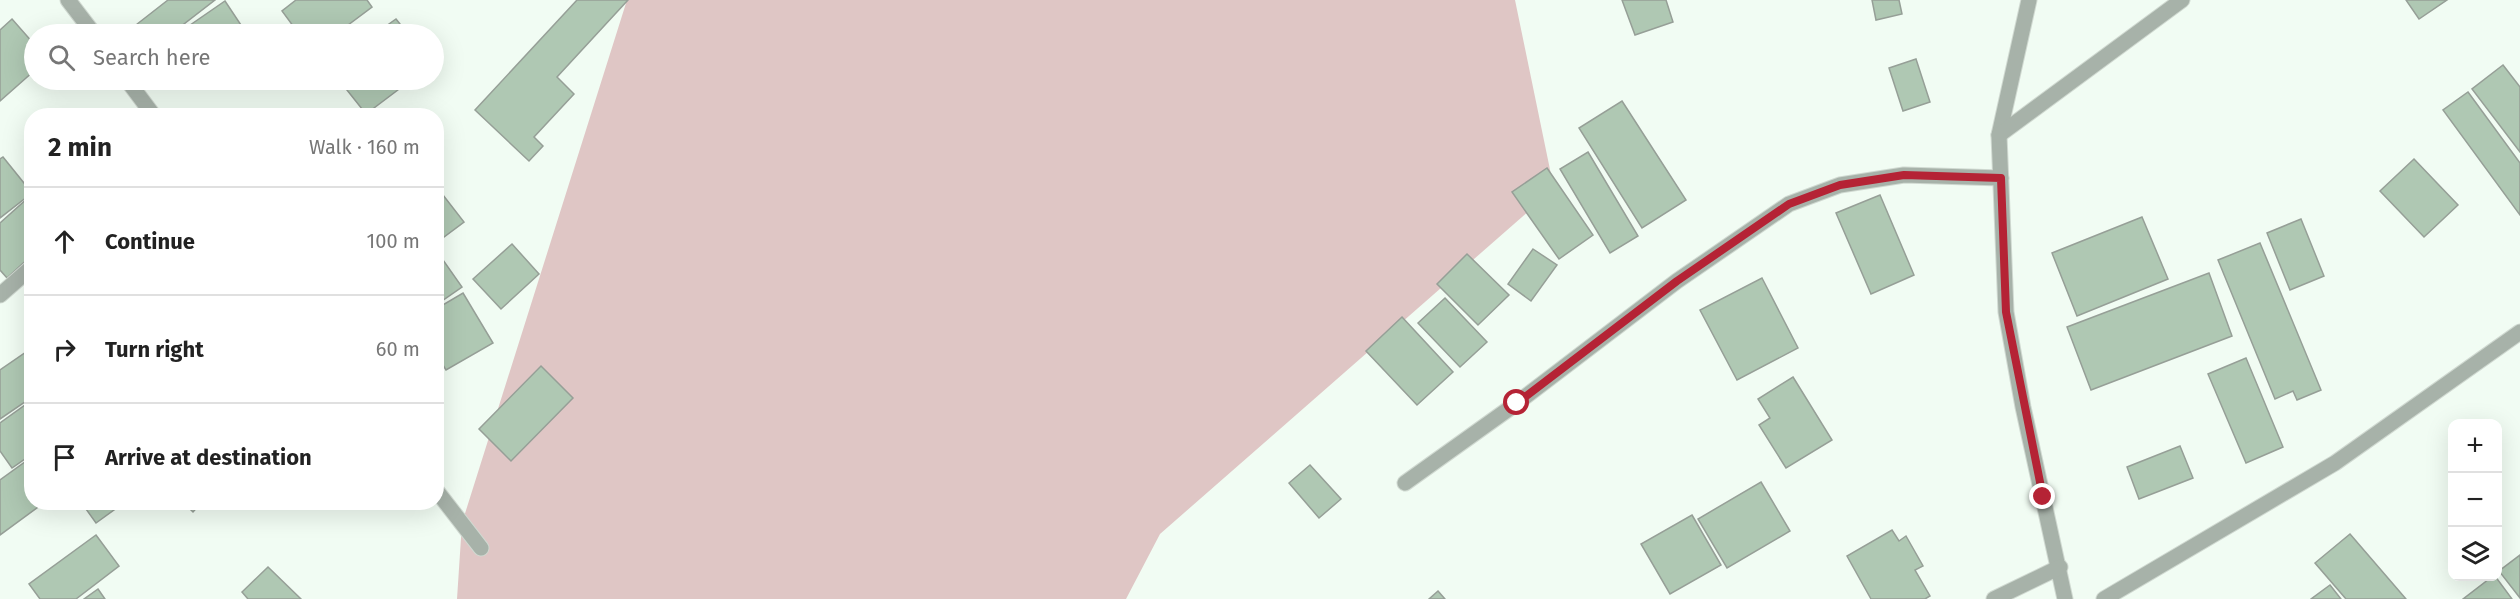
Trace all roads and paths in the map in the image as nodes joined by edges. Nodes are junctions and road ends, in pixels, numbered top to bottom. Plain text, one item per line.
1 (68, 0) edge
2 (2029, 0) edge
3 (2182, 0) edge
4 (86, 24) edge
5 (134, 90) edge
6 (147, 108) edge
7 (1999, 135) junction
8 (2001, 178) junction
9 (24, 274) edge
10 (0, 296) edge
11 (2520, 332) edge
12 (1405, 483) dead end
13 (444, 500) edge
14 (481, 548) dead end
15 (2060, 567) junction
16 (1994, 599) edge
17 (2065, 599) edge
18 (2104, 599) edge

1 - 4 street
2 - 7 street
3 - 7 street
5 - 6 street
7 - 8 street
8 - 12 street
8 - 15 street
9 - 10 street
11 - 18 street
13 - 14 street
15 - 16 street
15 - 17 street

